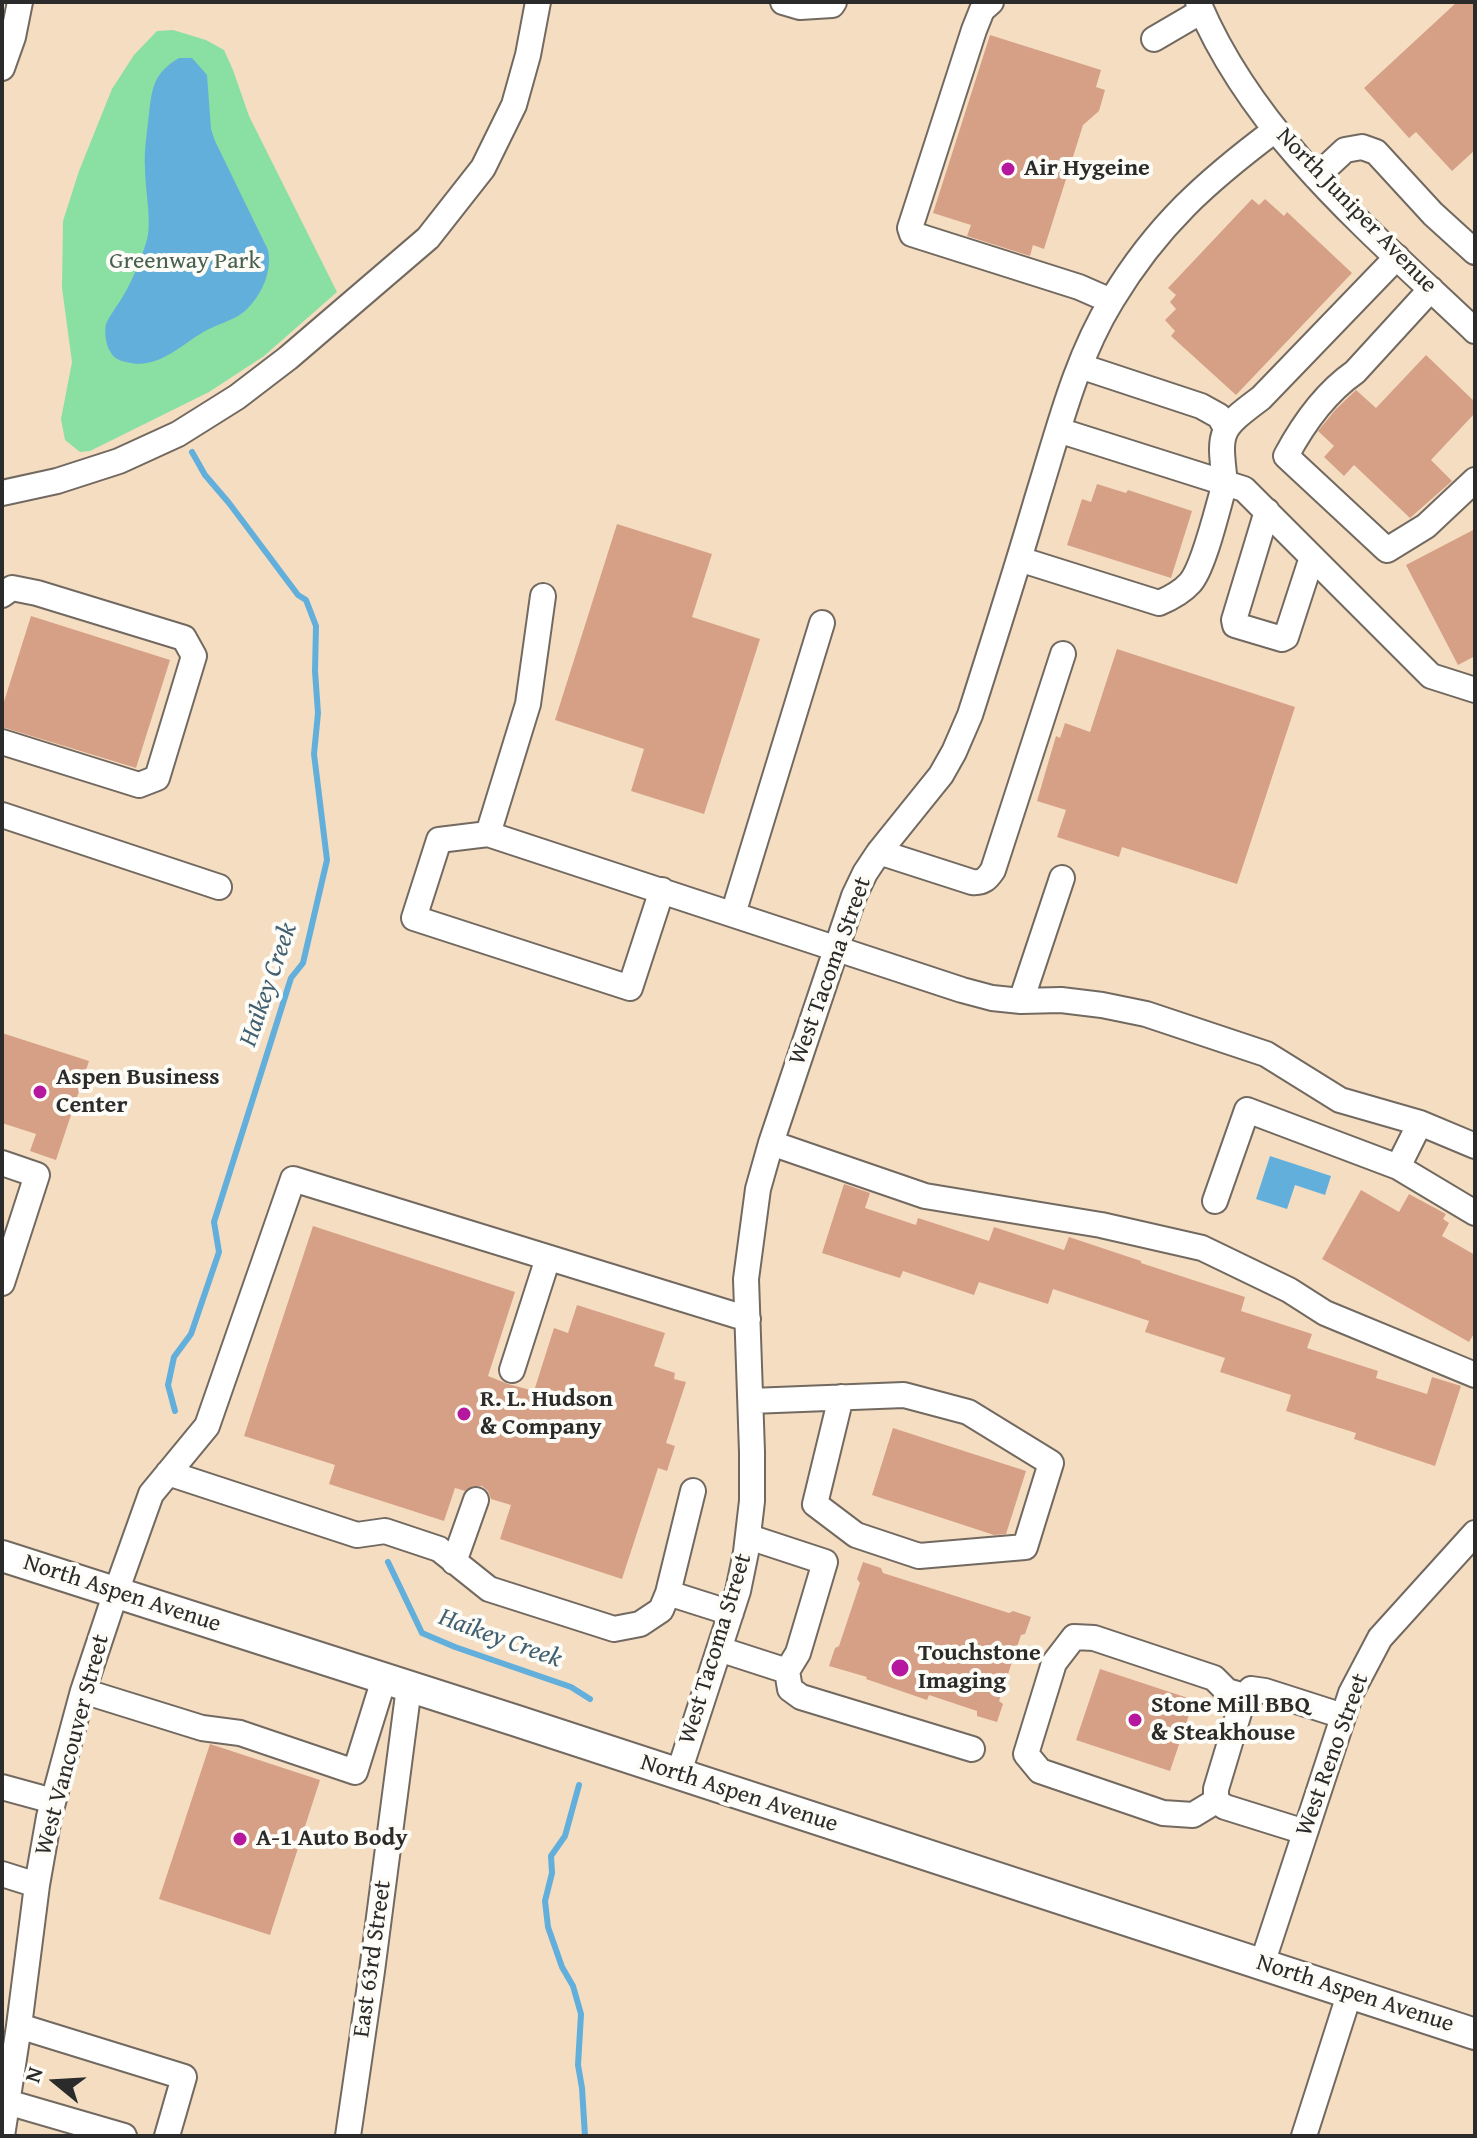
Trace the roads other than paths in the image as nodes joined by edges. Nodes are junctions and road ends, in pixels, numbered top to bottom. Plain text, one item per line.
1 (20, 2) edge
2 (538, 2) edge
3 (783, 2) edge
4 (834, 2) edge
5 (991, 2) edge
6 (1200, 7) edge
7 (1154, 39) dead end
8 (2, 68) edge
9 (1275, 130) junction
10 (1316, 177) junction
11 (1472, 242) edge
12 (1397, 257) junction
13 (1431, 289) junction
14 (1111, 301) junction
15 (1473, 325) edge
16 (1080, 366) junction
17 (1226, 428) junction
18 (1058, 430) junction
19 (1475, 480) edge
20 (1225, 483) junction
21 (2, 493) edge
22 (1267, 511) junction
23 (1312, 557) junction
24 (1019, 559) junction
25 (2, 595) edge
26 (543, 596) dead end
27 (822, 623) dead end
28 (1063, 654) dead end
29 (1475, 690) edge
30 (2, 742) edge
31 (2, 815) edge
32 (488, 834) junction
33 (879, 852) junction
34 (1062, 878) dead end
35 (219, 887) dead end
36 (662, 890) junction
37 (733, 914) junction
38 (835, 948) junction
39 (1021, 1001) junction
40 (1420, 1123) junction
41 (771, 1143) junction
42 (1475, 1146) edge
43 (2, 1163) edge
44 (1398, 1167) junction
45 (1215, 1201) dead end
46 (1475, 1213) edge
47 (9, 1236) edge
48 (548, 1258) junction
49 (2, 1281) edge
50 (748, 1319) junction
51 (512, 1370) dead end
52 (1475, 1375) edge
53 (841, 1397) junction
54 (751, 1401) junction
55 (168, 1473) junction
56 (693, 1491) dead end
57 (476, 1500) dead end
58 (1475, 1533) edge
59 (749, 1537) junction
60 (2, 1556) edge
61 (454, 1562) junction
62 (116, 1592) junction
63 (668, 1593) junction
64 (731, 1613) junction
65 (719, 1649) junction
66 (787, 1671) junction
67 (397, 1683) junction
68 (83, 1691) junction
69 (1244, 1696) junction
70 (1343, 1716) junction
71 (972, 1749) dead end
72 (678, 1775) junction
73 (2, 1787) edge
74 (1216, 1801) junction
75 (2, 1805) edge
76 (51, 1809) junction
77 (1305, 1832) junction
78 (2, 1874) edge
79 (37, 1885) junction
80 (1262, 1964) junction
81 (1350, 1992) junction
82 (19, 2026) junction
83 (1475, 2034) edge
84 (4, 2118) edge
85 (124, 2136) edge
86 (167, 2136) edge
87 (348, 2136) edge
88 (1304, 2136) edge

1 - 8 street
2 - 21 street
3 - 4 street
5 - 14 street
6 - 7 street
6 - 9 street, North Juniper Avenue
9 - 10 street, North Juniper Avenue
9 - 14 street, West Tacoma Street
10 - 11 street
10 - 12 street, North Juniper Avenue
12 - 13 street, North Juniper Avenue
12 - 17 street
13 - 15 street, North Juniper Avenue
13 - 19 street
14 - 16 street, West Tacoma Street
16 - 17 street
16 - 18 street, West Tacoma Street
17 - 20 street
18 - 20 street
18 - 24 street, West Tacoma Street
20 - 22 street
20 - 24 street
22 - 23 street
22 - 23 street
23 - 29 street
24 - 33 street, West Tacoma Street
25 - 30 street
26 - 32 street
27 - 37 street
28 - 33 street
31 - 35 street
32 - 36 street
32 - 36 street
33 - 38 street, West Tacoma Street
34 - 39 street
36 - 37 street
37 - 38 street
38 - 39 street
38 - 41 street, West Tacoma Street
39 - 40 street
40 - 42 street
40 - 44 street
41 - 50 street, West Tacoma Street
41 - 52 street
43 - 47 street
44 - 45 street
44 - 46 street
47 - 49 street
48 - 50 street
48 - 51 street
48 - 55 street, West Vancouver Street
50 - 54 street, West Tacoma Street
53 - 53 street
53 - 54 street
54 - 59 street, West Tacoma Street
55 - 61 street
55 - 62 street, West Vancouver Street
56 - 63 street
57 - 61 street
58 - 70 street, West Reno Street
59 - 64 street, West Tacoma Street
59 - 66 street
60 - 62 main road, North Aspen Avenue
61 - 63 street
62 - 67 main road, North Aspen Avenue
62 - 68 street, West Vancouver Street
63 - 64 street
64 - 65 street, West Tacoma Street
65 - 66 street
65 - 72 street, West Tacoma Street
66 - 71 street
67 - 68 street
67 - 72 main road, North Aspen Avenue
67 - 87 street, East 63rd Street
68 - 76 street, West Vancouver Street
69 - 70 street
69 - 74 street
69 - 74 street
70 - 77 street, West Reno Street
72 - 80 main road, North Aspen Avenue
73 - 76 street
74 - 77 street
75 - 76 street
76 - 79 street, West Vancouver Street
77 - 80 street, West Reno Street
78 - 79 street
79 - 82 street, West Vancouver Street
80 - 81 main road, North Aspen Avenue
81 - 83 main road, North Aspen Avenue
81 - 88 street
82 - 84 street, West Vancouver Street
82 - 86 street
84 - 85 street

